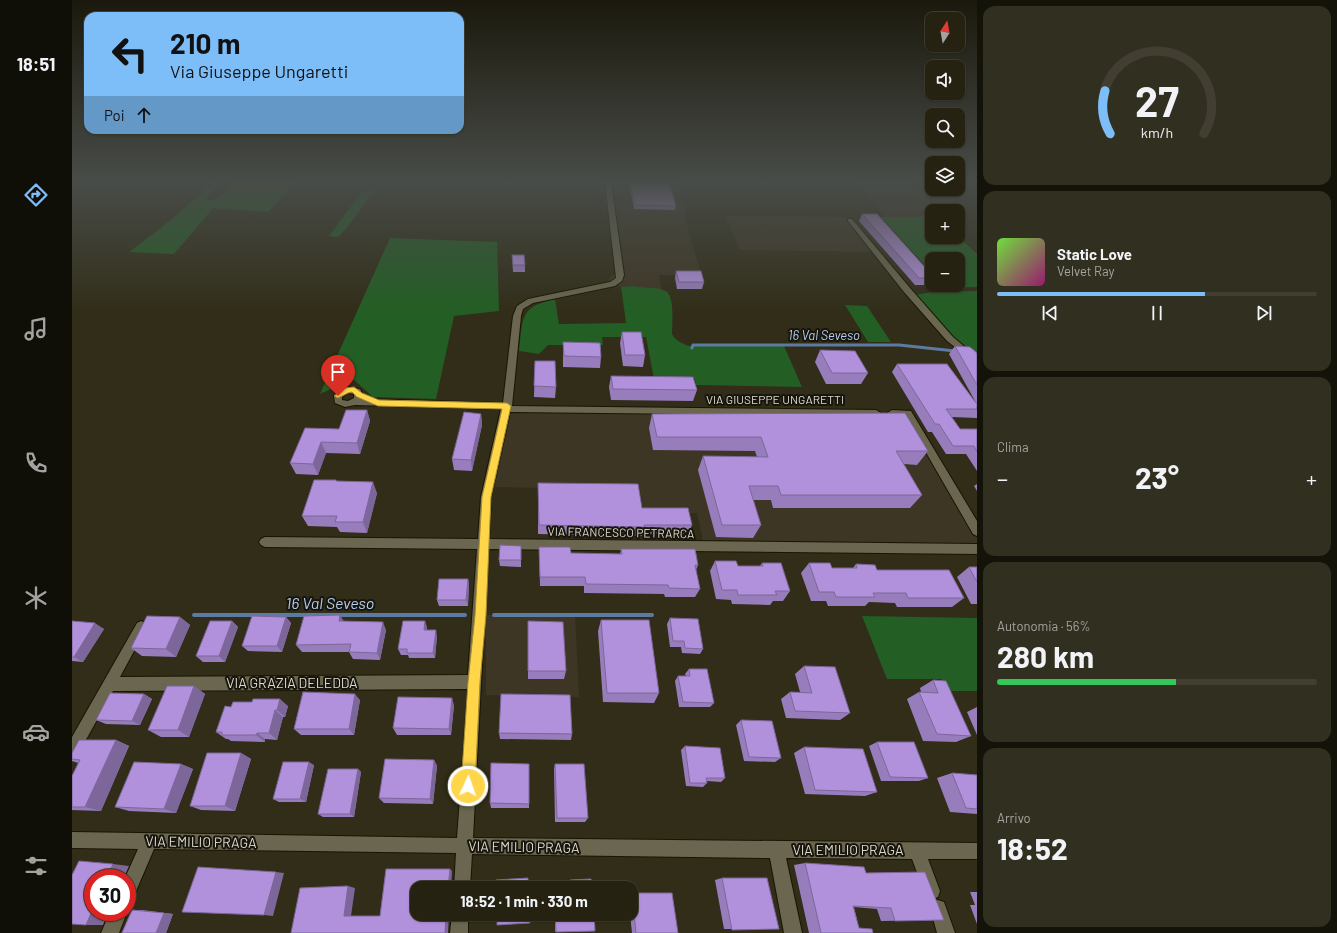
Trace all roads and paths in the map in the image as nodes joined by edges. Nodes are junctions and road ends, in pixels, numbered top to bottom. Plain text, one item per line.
1 (614, 227) edge
2 (855, 227) edge
3 (977, 361) edge
4 (357, 399) dead end
5 (507, 408) junction
6 (977, 531) edge
7 (265, 542) dead end
8 (484, 544) junction
9 (977, 549) edge
10 (141, 627) edge
11 (474, 682) junction
12 (110, 684) junction
13 (72, 751) edge
14 (72, 840) edge
15 (149, 841) junction
16 (465, 846) junction
17 (776, 850) junction
18 (918, 850) junction
19 (977, 851) edge
20 (136, 871) edge
21 (462, 881) edge
22 (115, 921) edge
23 (460, 921) edge
24 (110, 933) edge
25 (459, 933) edge
26 (793, 933) edge
27 (946, 933) edge

1 - 5 street
2 - 3 street
4 - 5 street, VIA GIUSEPPE UNGARETTI
5 - 6 street, VIA GIUSEPPE UNGARETTI
5 - 8 street
7 - 8 street, VIA FRANCESCO PETRARCA
8 - 9 street, VIA FRANCESCO PETRARCA
8 - 11 street
10 - 12 street
11 - 12 street, VIA GRAZIA DELEDDA
11 - 16 street
12 - 13 street
14 - 15 street, VIA EMILIO PRAGA
15 - 16 street, VIA EMILIO PRAGA
15 - 20 street
16 - 17 street, VIA EMILIO PRAGA
16 - 21 street
17 - 18 street, VIA EMILIO PRAGA
17 - 26 street
18 - 19 street, VIA EMILIO PRAGA
18 - 27 street
22 - 24 street
23 - 25 street

